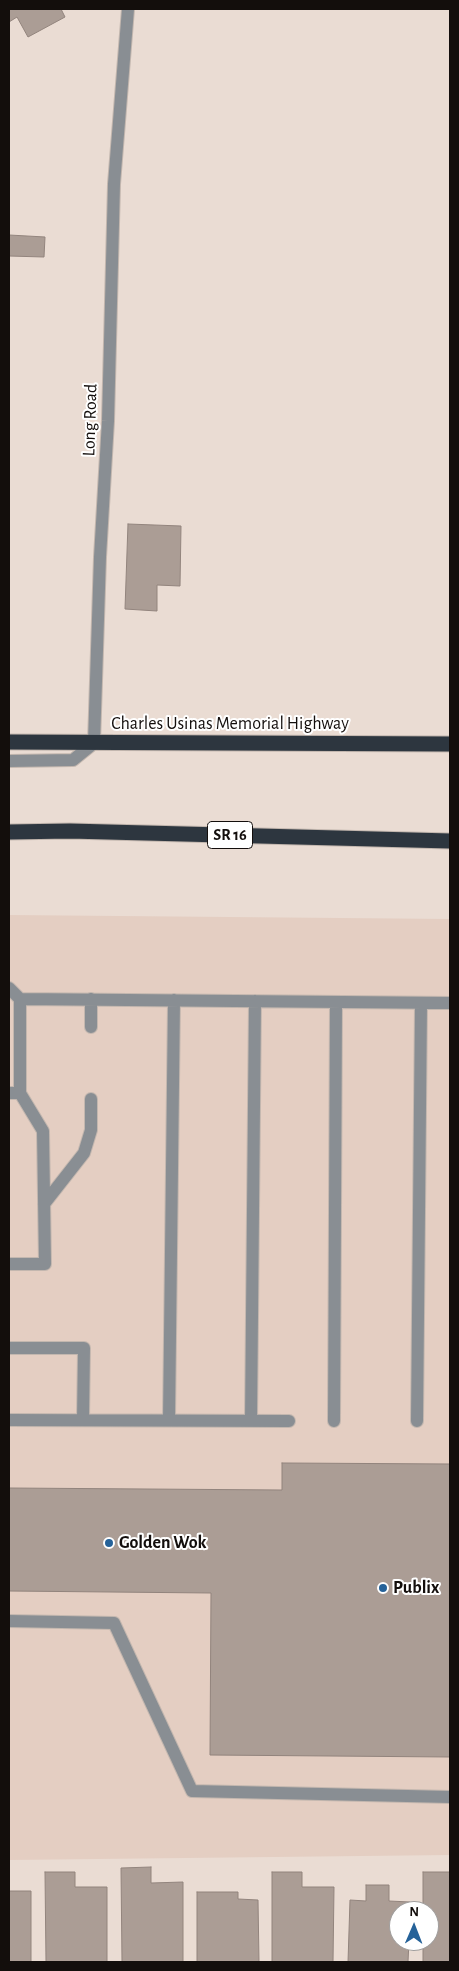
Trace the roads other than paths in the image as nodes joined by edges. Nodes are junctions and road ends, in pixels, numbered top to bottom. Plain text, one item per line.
1 (128, 9) edge
2 (9, 742) edge
3 (94, 743) junction
4 (450, 744) edge
5 (9, 761) edge
6 (9, 832) edge
7 (450, 841) edge
8 (9, 988) edge
9 (20, 999) junction
10 (91, 999) junction
11 (174, 1000) junction
12 (255, 1001) junction
13 (336, 1002) junction
14 (420, 1002) junction
15 (450, 1003) edge
16 (91, 1027) dead end
17 (14, 1093) edge
18 (91, 1099) dead end
19 (44, 1204) junction
20 (9, 1264) edge
21 (9, 1348) edge
22 (9, 1420) edge
23 (83, 1420) junction
24 (170, 1420) junction
25 (252, 1421) junction
26 (289, 1421) dead end
27 (334, 1421) dead end
28 (417, 1421) dead end
29 (9, 1621) edge
30 (450, 1797) edge

1 - 3 street, Long Road
2 - 3 highway, Charles Usinas Memorial Highway
3 - 4 highway, Charles Usinas Memorial Highway
3 - 5 street
6 - 7 highway, SR 16
8 - 9 street
9 - 10 street
9 - 17 street
10 - 11 street
10 - 16 street
11 - 12 street
11 - 24 street
12 - 13 street
12 - 25 street
13 - 14 street
13 - 27 street
14 - 15 street
14 - 28 street
17 - 19 street
18 - 19 street
19 - 20 street
21 - 23 street
22 - 23 street
23 - 24 street
24 - 25 street
25 - 26 street
29 - 30 street

